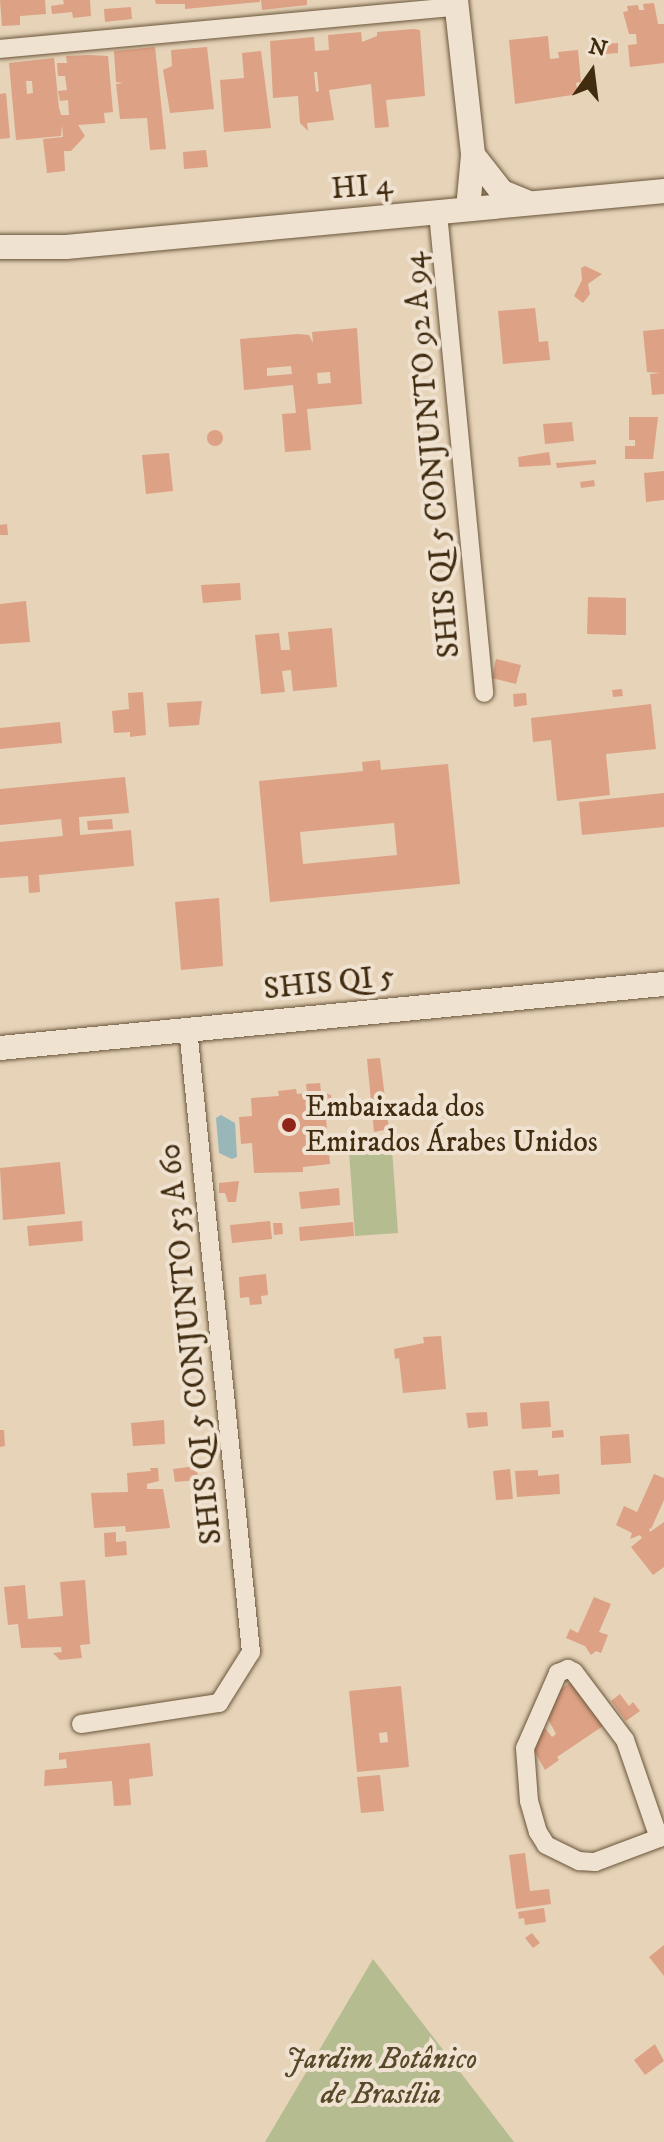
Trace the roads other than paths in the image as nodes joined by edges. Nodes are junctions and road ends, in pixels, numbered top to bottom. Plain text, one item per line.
1 (456, 4) edge
2 (0, 49) edge
3 (473, 155) junction
4 (664, 191) edge
5 (530, 204) junction
6 (468, 209) junction
7 (438, 213) junction
8 (0, 247) edge
9 (66, 247) junction
10 (0, 259) edge
11 (484, 693) dead end
12 (664, 984) edge
13 (188, 1029) junction
14 (0, 1048) edge
15 (81, 1724) dead end
16 (662, 1837) edge

1 - 2 street
1 - 3 street
3 - 5 street
3 - 6 street
4 - 5 street, HI 4
5 - 6 street, HI 4
6 - 7 street, HI 4
7 - 9 street, HI 4
7 - 11 street, SHIS QI 5 CONJUNTO 92 A 94
8 - 9 street, HI 4
9 - 10 street, HI 4
12 - 13 street, SHIS QI 5
13 - 14 street, SHIS QI 5
13 - 15 street, SHIS QI 5 CONJUNTO 53 A 60
16 - 16 street

